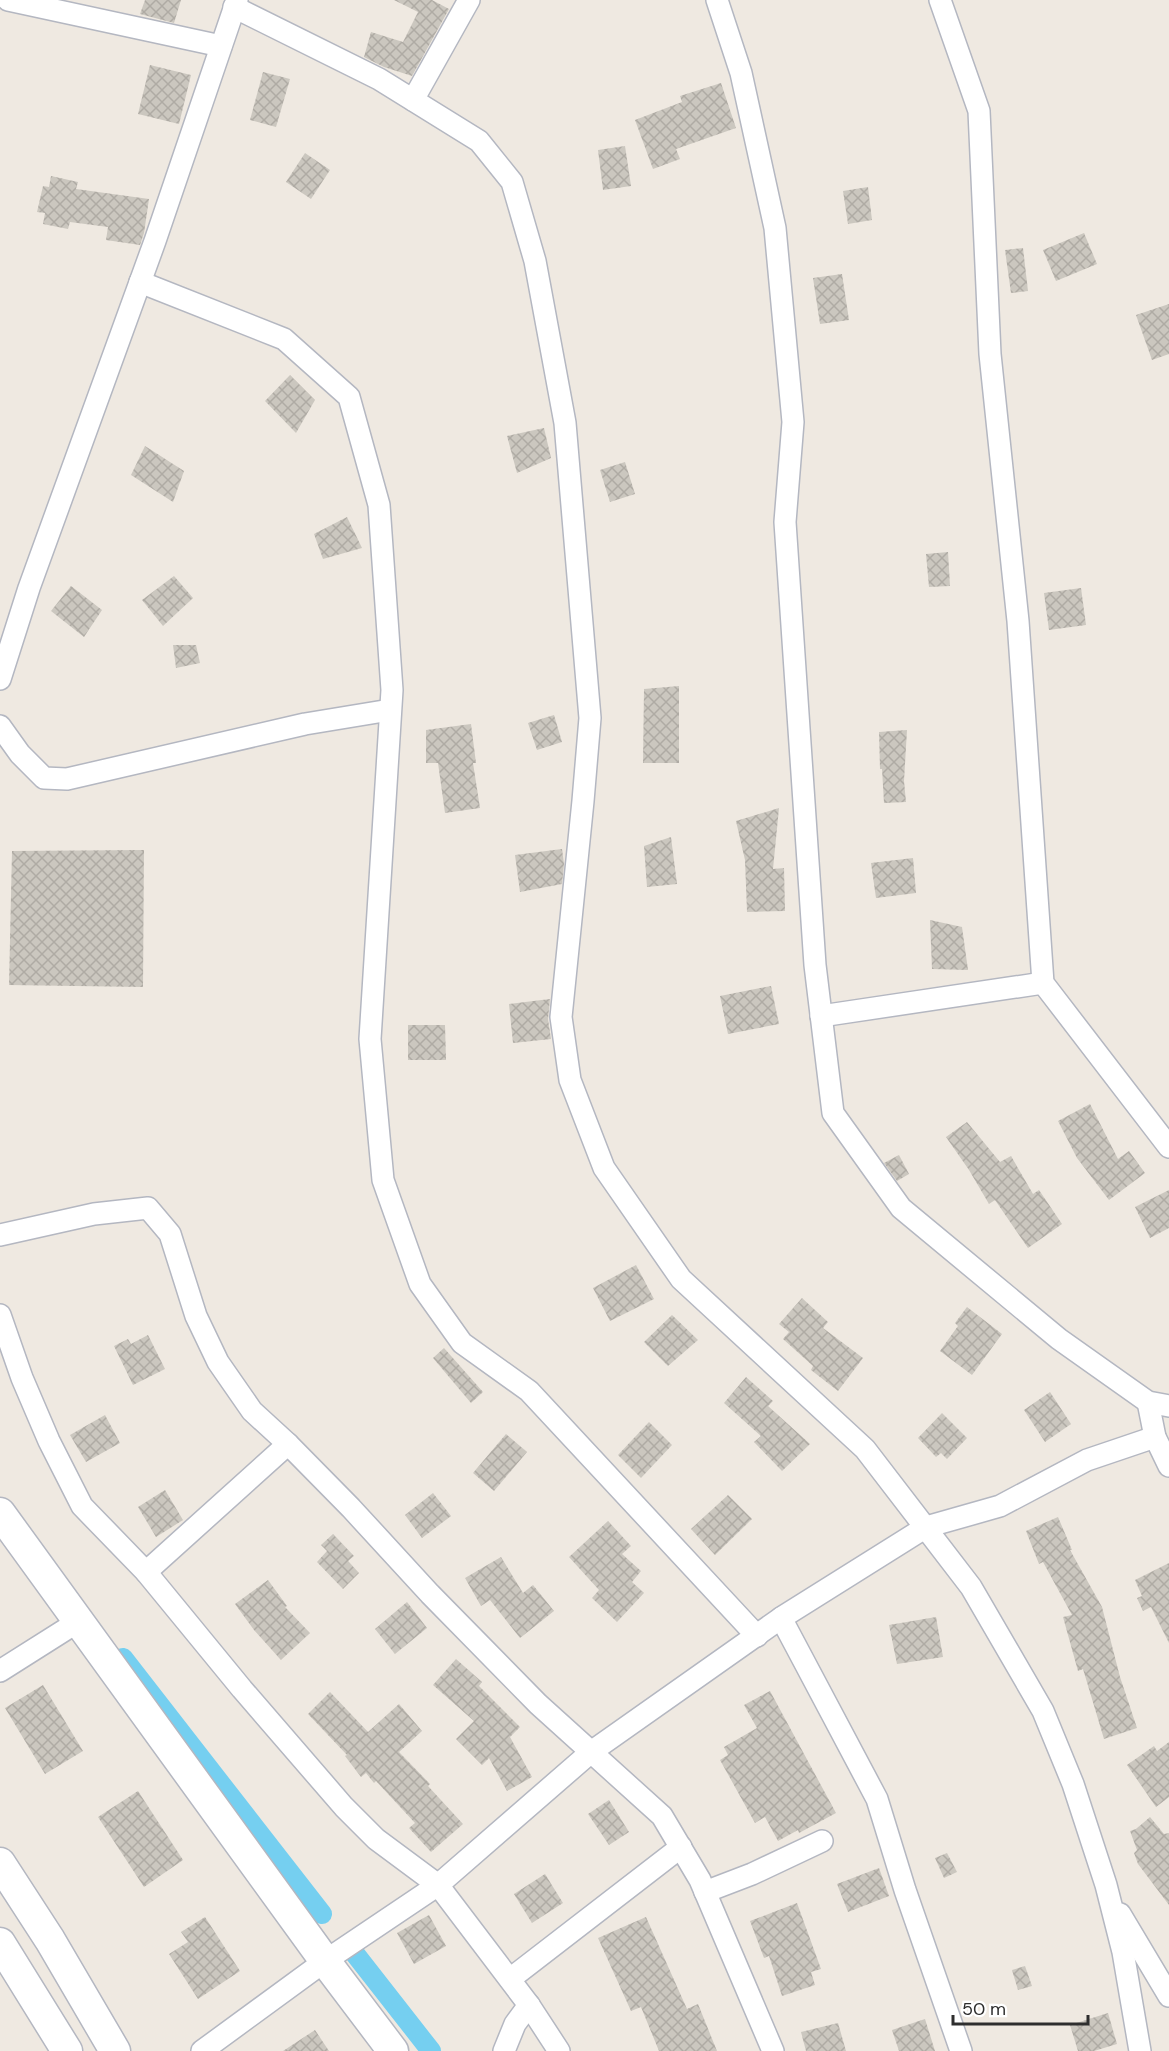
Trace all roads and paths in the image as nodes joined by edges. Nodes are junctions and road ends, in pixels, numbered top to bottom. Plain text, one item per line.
1 (9, 0) edge
2 (469, 0) edge
3 (717, 0) edge
4 (940, 0) edge
5 (236, 3) edge
6 (221, 46) junction
7 (413, 100) junction
8 (140, 282) junction
9 (0, 679) edge
10 (390, 710) junction
11 (0, 726) edge
12 (1043, 983) junction
13 (821, 1016) junction
14 (1169, 1147) edge
15 (0, 1235) edge
16 (0, 1315) edge
17 (1148, 1402) junction
18 (1169, 1406) edge
19 (1155, 1437) junction
20 (288, 1444) junction
21 (1169, 1466) edge
22 (0, 1513) edge
23 (926, 1527) junction
24 (146, 1572) junction
25 (781, 1618) junction
26 (79, 1622) junction
27 (757, 1636) junction
28 (0, 1671) edge
29 (591, 1752) junction
30 (822, 1840) dead end
31 (681, 1847) junction
32 (0, 1863) edge
33 (438, 1885) junction
34 (1106, 1885) junction
35 (705, 1892) junction
36 (0, 1943) edge
37 (325, 1961) junction
38 (510, 1979) junction
39 (1169, 1996) edge
40 (529, 2005) junction
41 (959, 2050) edge
42 (67, 2051) edge
43 (115, 2051) edge
44 (202, 2051) edge
45 (393, 2051) edge
46 (504, 2051) edge
47 (559, 2051) edge
48 (773, 2051) edge
49 (1140, 2051) edge

1 - 6 street
2 - 7 street
3 - 13 street
4 - 12 street
5 - 6 street
5 - 7 street
6 - 8 street
7 - 23 street
8 - 9 street
8 - 10 street
10 - 11 street
10 - 27 street
12 - 13 street
12 - 14 street
13 - 17 street
15 - 20 street
16 - 24 street
17 - 18 street
17 - 19 street
19 - 21 street
19 - 23 street
20 - 24 street
20 - 29 street
22 - 26 street
23 - 25 street
23 - 34 street
24 - 33 street
25 - 27 street
25 - 41 street
26 - 28 street
26 - 37 street
27 - 29 street
29 - 31 street
29 - 33 street
30 - 35 street
31 - 35 street
31 - 38 street
32 - 43 street
33 - 37 street
33 - 38 street
34 - 39 street
34 - 49 street
35 - 48 street
36 - 42 street
37 - 44 street
37 - 45 street
38 - 40 street
40 - 46 street
40 - 47 street

